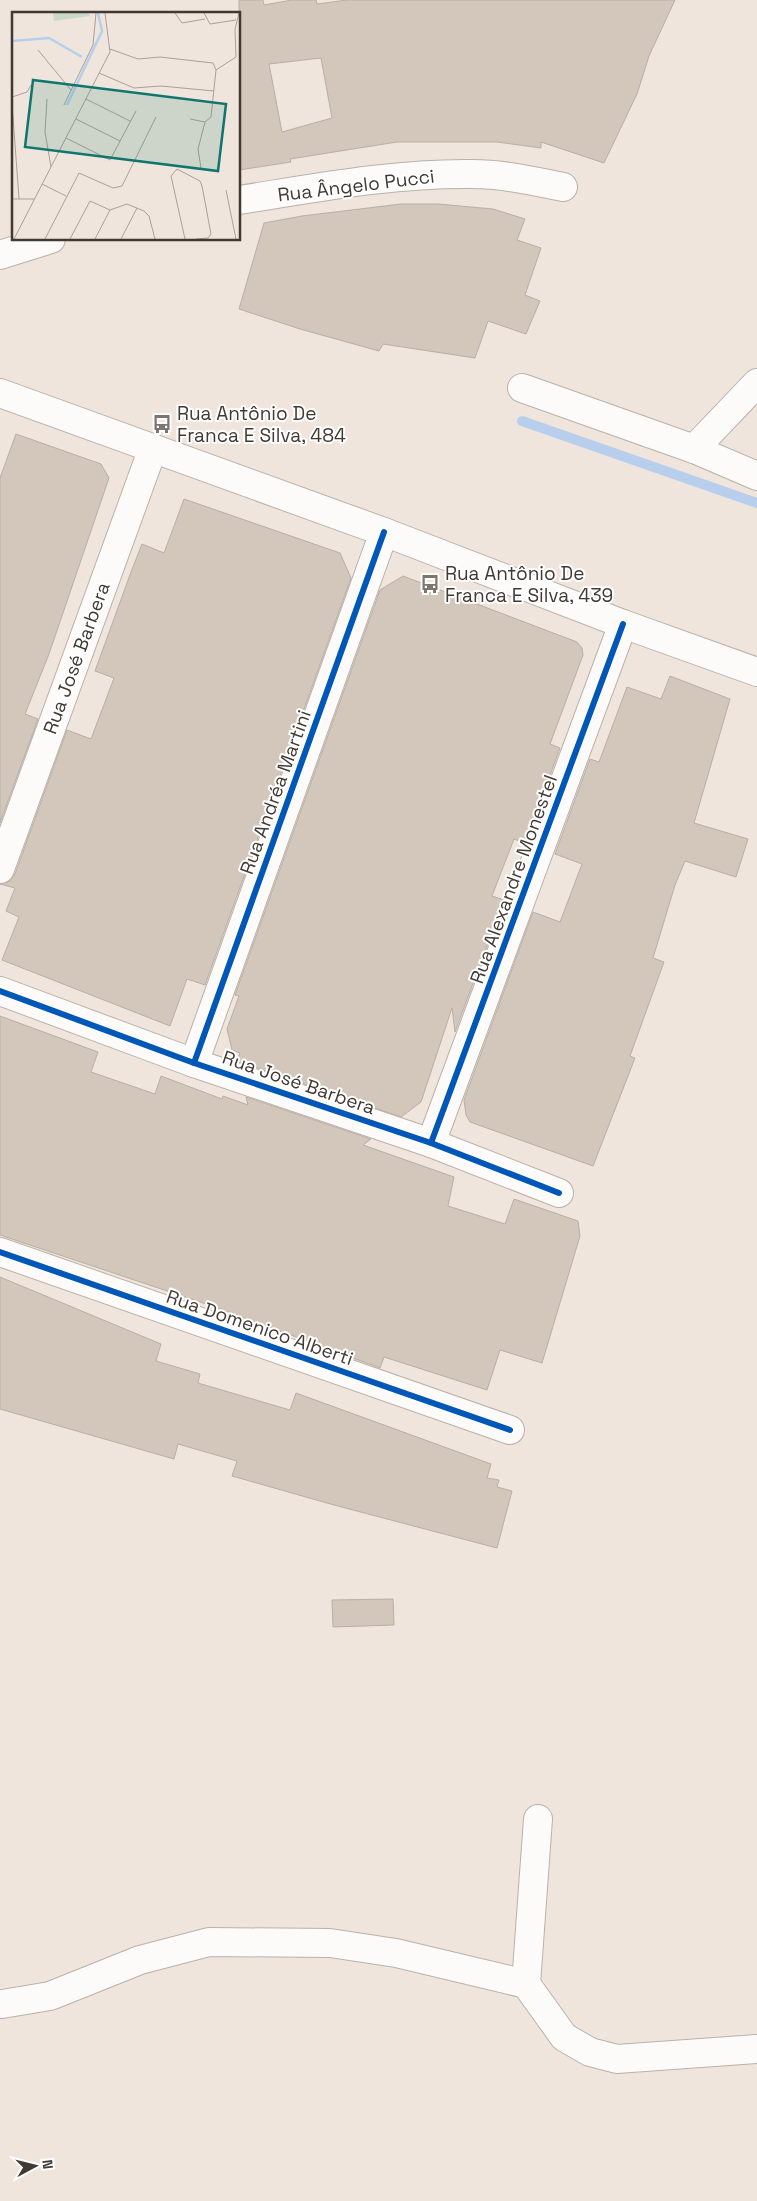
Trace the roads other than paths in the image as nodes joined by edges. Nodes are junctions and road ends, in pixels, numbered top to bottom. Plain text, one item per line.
1 (562, 187) dead end
2 (240, 200) edge
3 (49, 240) edge
4 (0, 255) edge
5 (757, 383) edge
6 (522, 388) dead end
7 (0, 393) edge
8 (153, 448) junction
9 (694, 449) junction
10 (757, 476) edge
11 (384, 532) junction
12 (623, 624) junction
13 (757, 672) edge
14 (0, 869) edge
15 (0, 992) edge
16 (194, 1063) junction
17 (431, 1143) junction
18 (559, 1193) dead end
19 (0, 1252) edge
20 (510, 1430) dead end
21 (538, 1819) dead end
22 (526, 1984) junction
23 (2, 2004) dead end
24 (757, 2050) edge

1 - 2 street, Rua Ângelo Pucci
3 - 4 street
5 - 9 street
6 - 9 street
7 - 8 street
8 - 11 street
8 - 14 street, Rua José Barbera
9 - 10 street
11 - 12 street
11 - 16 street, Rua Andréa Martini
12 - 13 street
12 - 17 street, Rua Alexandre Monestel
15 - 16 street, Rua José Barbera
16 - 17 street, Rua José Barbera
17 - 18 street, Rua José Barbera
19 - 20 street, Rua Domenico Alberti
21 - 22 street
22 - 23 street
22 - 24 street

